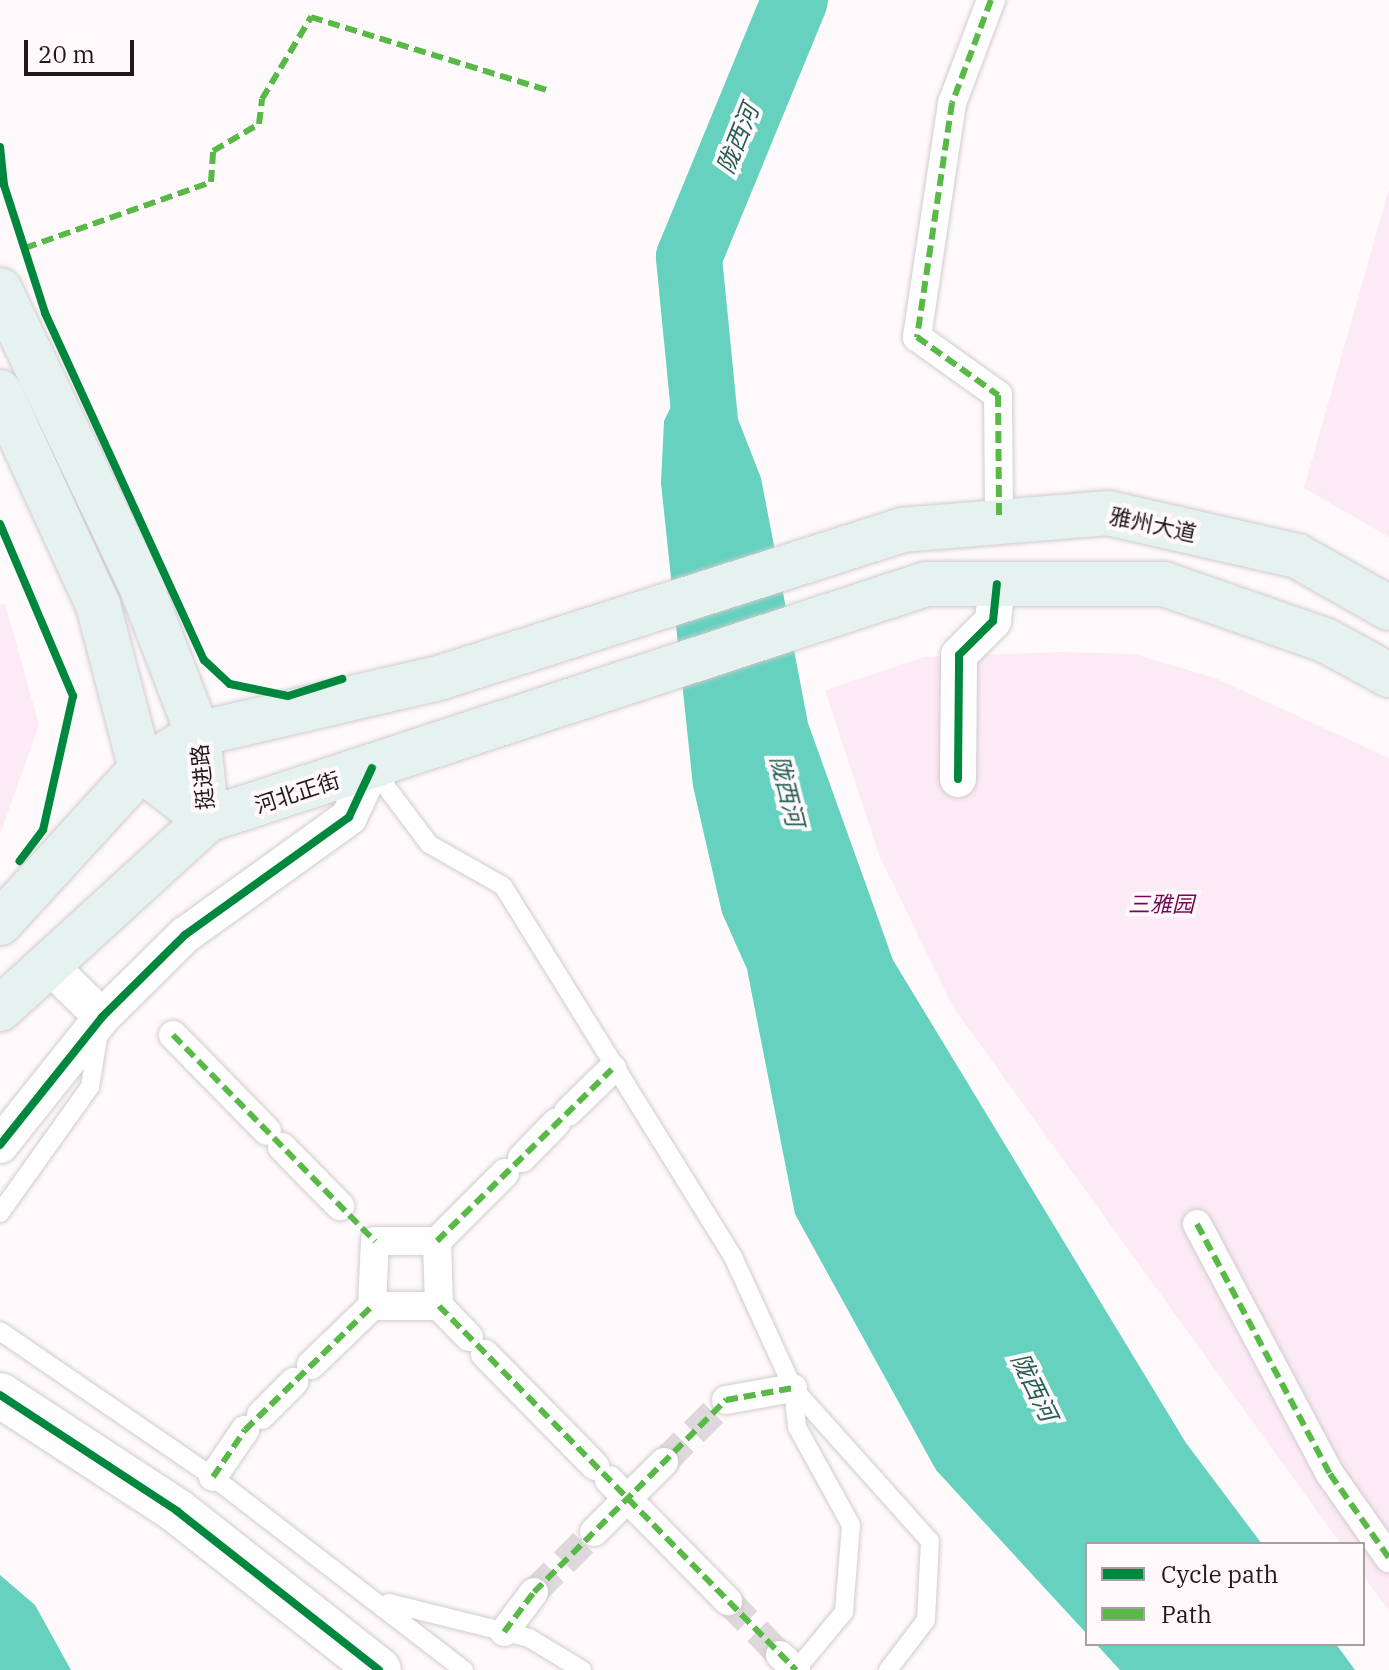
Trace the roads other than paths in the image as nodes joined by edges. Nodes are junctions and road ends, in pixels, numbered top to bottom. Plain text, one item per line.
1 (991, 0) edge
2 (0, 290) edge
3 (0, 392) edge
4 (999, 517) junction
5 (997, 584) junction
6 (1389, 608) edge
7 (1389, 675) edge
8 (198, 734) junction
9 (372, 768) junction
10 (141, 769) junction
11 (958, 779) dead end
12 (207, 820) junction
13 (0, 923) edge
14 (46, 962) junction
15 (0, 1009) edge
16 (102, 1017) junction
17 (173, 1035) dead end
18 (612, 1069) junction
19 (0, 1145) edge
20 (0, 1213) edge
21 (1197, 1224) dead end
22 (375, 1241) junction
23 (437, 1241) junction
24 (372, 1306) junction
25 (439, 1306) junction
26 (0, 1331) edge
27 (793, 1388) junction
28 (0, 1395) edge
29 (726, 1400) tunnel mouth
30 (664, 1462) tunnel mouth
31 (213, 1477) junction
32 (611, 1481) junction
33 (594, 1532) tunnel mouth
34 (1389, 1558) edge
35 (534, 1592) tunnel mouth
36 (382, 1601) junction
37 (728, 1601) tunnel mouth
38 (504, 1632) junction
39 (791, 1665) edge
40 (379, 1670) edge
41 (464, 1670) edge
42 (582, 1670) edge
43 (888, 1670) edge

1 - 4 street
2 - 8 main road, 挺进路
3 - 10 main road
4 - 6 main road, 雅州大道
4 - 8 main road, 雅州大道
5 - 7 main road
5 - 9 main road, 河北正街
5 - 11 street
8 - 10 main road
8 - 12 main road, 挺进路
9 - 12 main road, 河北正街
9 - 16 street
9 - 18 lane
10 - 12 main road, 挺进路
10 - 13 main road
12 - 14 main road, 河北正街
14 - 15 main road, 河北正街
14 - 16 street
16 - 19 street
16 - 20 lane
17 - 22 street
18 - 23 street
18 - 27 lane
21 - 34 street
22 - 23 street
22 - 24 street
23 - 25 street
24 - 25 street
24 - 31 street
25 - 32 street
26 - 31 lane
27 - 29 street
27 - 39 lane
27 - 43 lane
28 - 40 street
30 - 32 street
31 - 36 lane
32 - 33 street
32 - 37 street
35 - 38 street
36 - 38 lane
36 - 41 lane
38 - 42 lane

